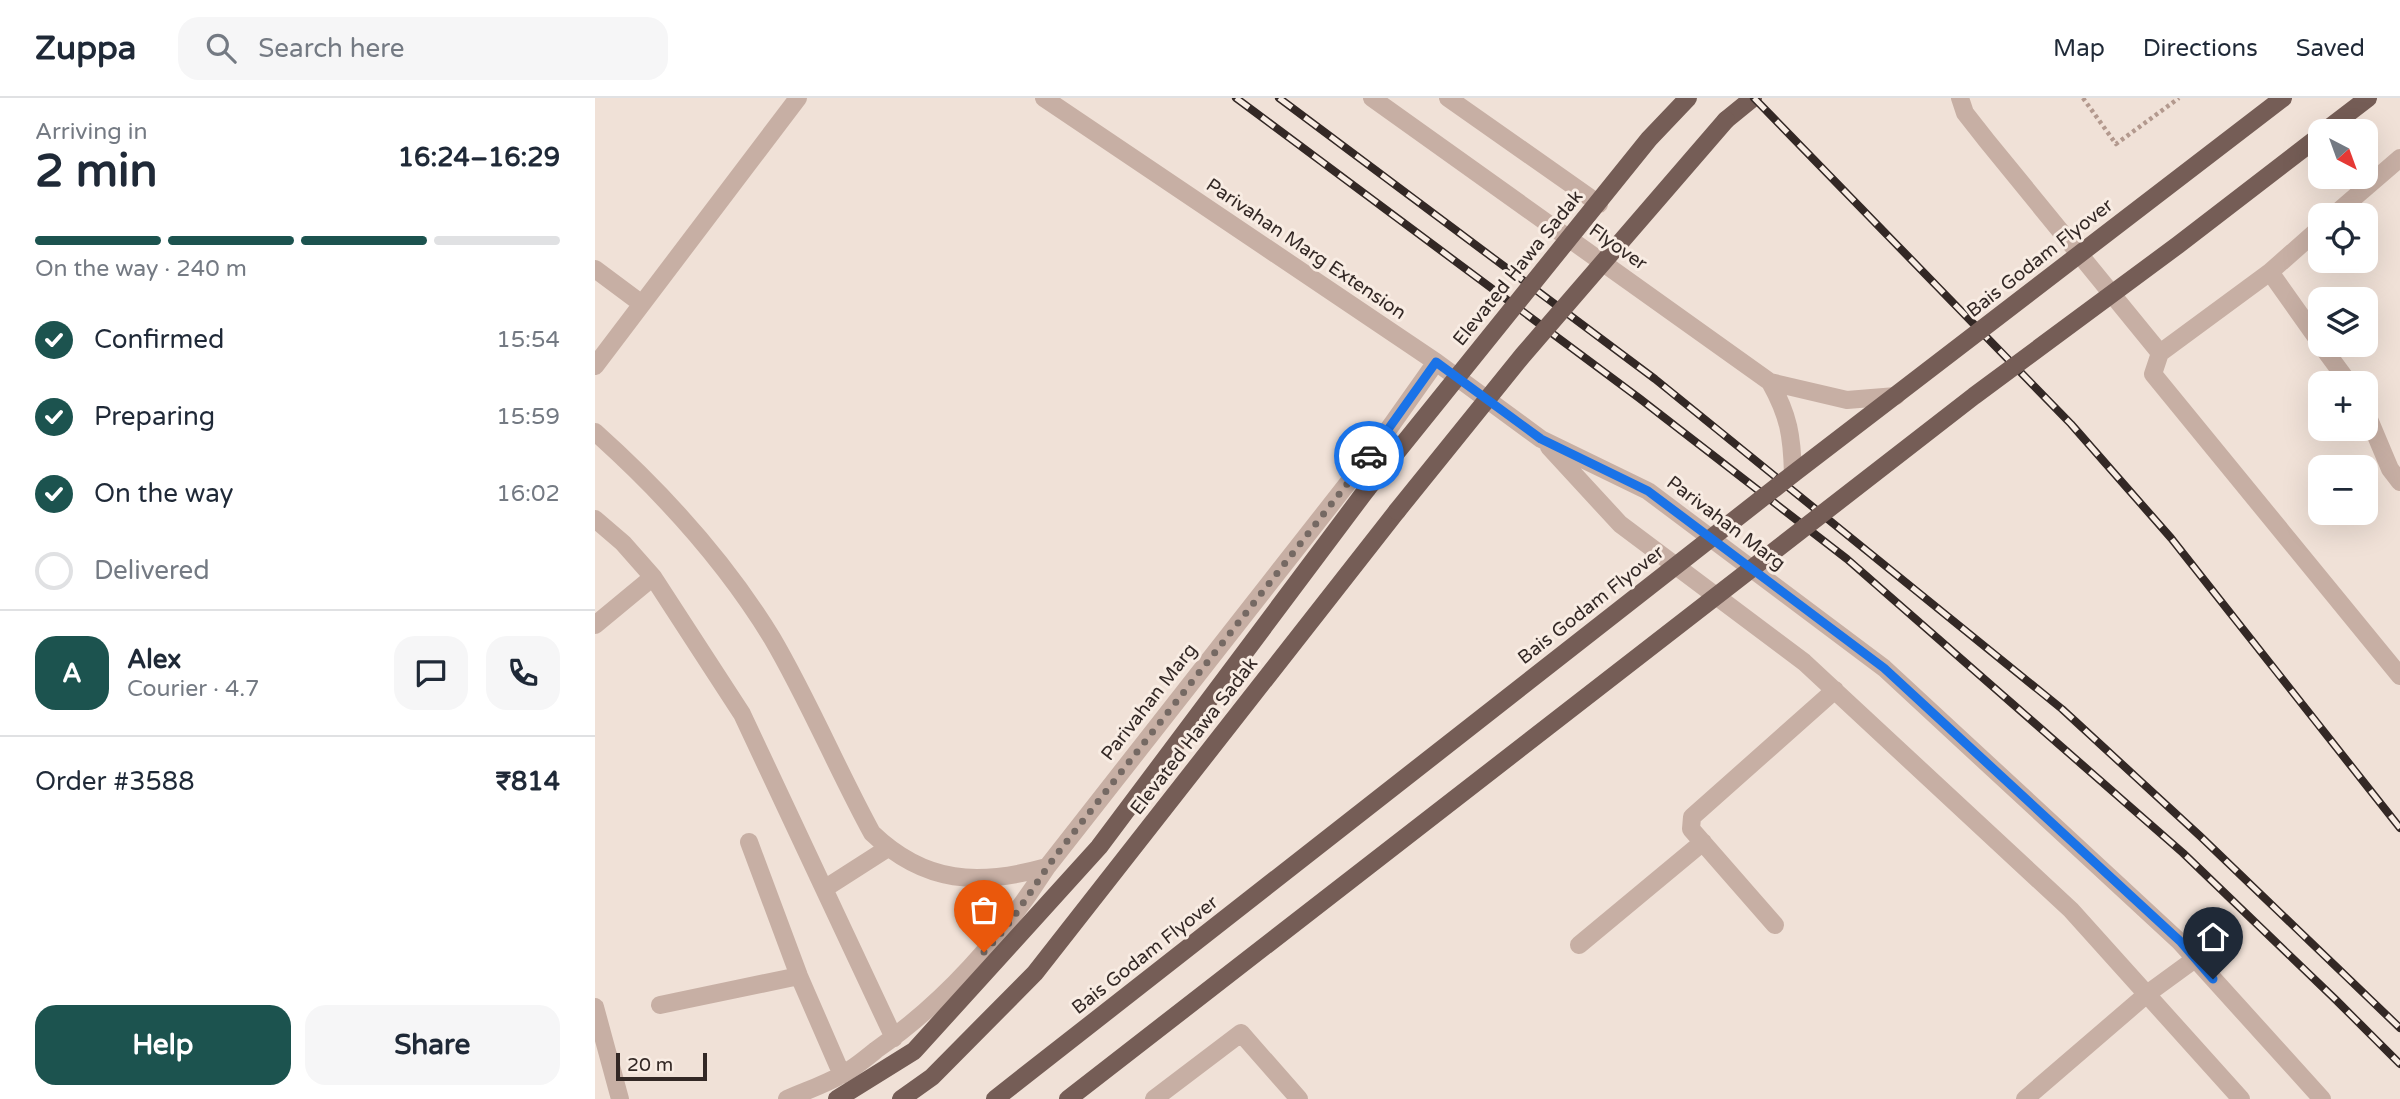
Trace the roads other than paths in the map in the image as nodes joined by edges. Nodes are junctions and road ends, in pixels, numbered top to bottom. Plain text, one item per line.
1 (798, 98) edge
2 (1044, 98) edge
3 (1372, 98) edge
4 (1448, 98) edge
5 (1688, 98) edge
6 (1753, 98) edge
7 (1960, 98) edge
8 (2283, 98) edge
9 (2368, 98) edge
10 (2341, 119) edge
11 (2308, 145) edge
12 (2400, 158) edge
13 (2348, 203) edge
14 (1599, 204) dead end
15 (2308, 239) edge
16 (595, 270) edge
17 (2270, 272) junction
18 (642, 304) junction
19 (2308, 326) edge
20 (2160, 353) junction
21 (1436, 362) junction
22 (595, 366) edge
23 (1770, 382) junction
24 (1896, 396) junction
25 (595, 432) edge
26 (1541, 439) junction
27 (2378, 440) edge
28 (1793, 474) junction
29 (2400, 482) edge
30 (595, 519) edge
31 (653, 577) junction
32 (595, 625) edge
33 (2400, 676) edge
34 (1835, 690) junction
35 (749, 842) dead end
36 (1703, 842) junction
37 (888, 848) junction
38 (1047, 867) junction
39 (824, 889) junction
40 (1775, 925) dead end
41 (1579, 945) dead end
42 (2195, 959) junction
43 (799, 976) junction
44 (2147, 994) junction
45 (660, 1005) dead end
46 (595, 1007) edge
47 (894, 1038) junction
48 (842, 1075) junction
49 (620, 1099) edge
50 (787, 1099) edge
51 (838, 1099) edge
52 (901, 1099) edge
53 (995, 1099) edge
54 (1068, 1099) edge
55 (1154, 1099) edge
56 (1299, 1099) edge
57 (2025, 1099) edge
58 (2241, 1099) edge
59 (2322, 1099) edge

1 - 18 street
2 - 21 street, Parivahan Marg Extension
3 - 23 street, Flyover, bridge
4 - 14 street
5 - 51 main road, Elevated Hawa Sadak, bridge
6 - 52 main road, Elevated Hawa Sadak, bridge
7 - 20 street
8 - 24 main road, Bais Godam Flyover, bridge
9 - 10 main road
11 - 54 main road, bridge
12 - 13 street
15 - 17 street
16 - 18 street
17 - 19 street
17 - 20 street
18 - 22 street
20 - 33 street
21 - 26 street, Parivahan Marg Extension
21 - 38 street, Parivahan Marg
23 - 24 street, Flyover
23 - 28 street, Flyover
24 - 28 main road, Bais Godam Flyover, bridge
25 - 37 street
26 - 34 street
26 - 42 street, Parivahan Marg
27 - 29 street
28 - 53 main road, Bais Godam Flyover, bridge
30 - 31 street
31 - 32 street
31 - 39 street
34 - 36 street
34 - 44 street
35 - 43 street
36 - 40 street
36 - 41 street
37 - 38 street
37 - 39 street
38 - 47 street
39 - 47 street
42 - 44 street
42 - 59 street, Parivahan Marg
43 - 45 street
43 - 48 street
44 - 57 street
44 - 58 street
46 - 49 street
47 - 48 street
48 - 50 street
55 - 56 street

